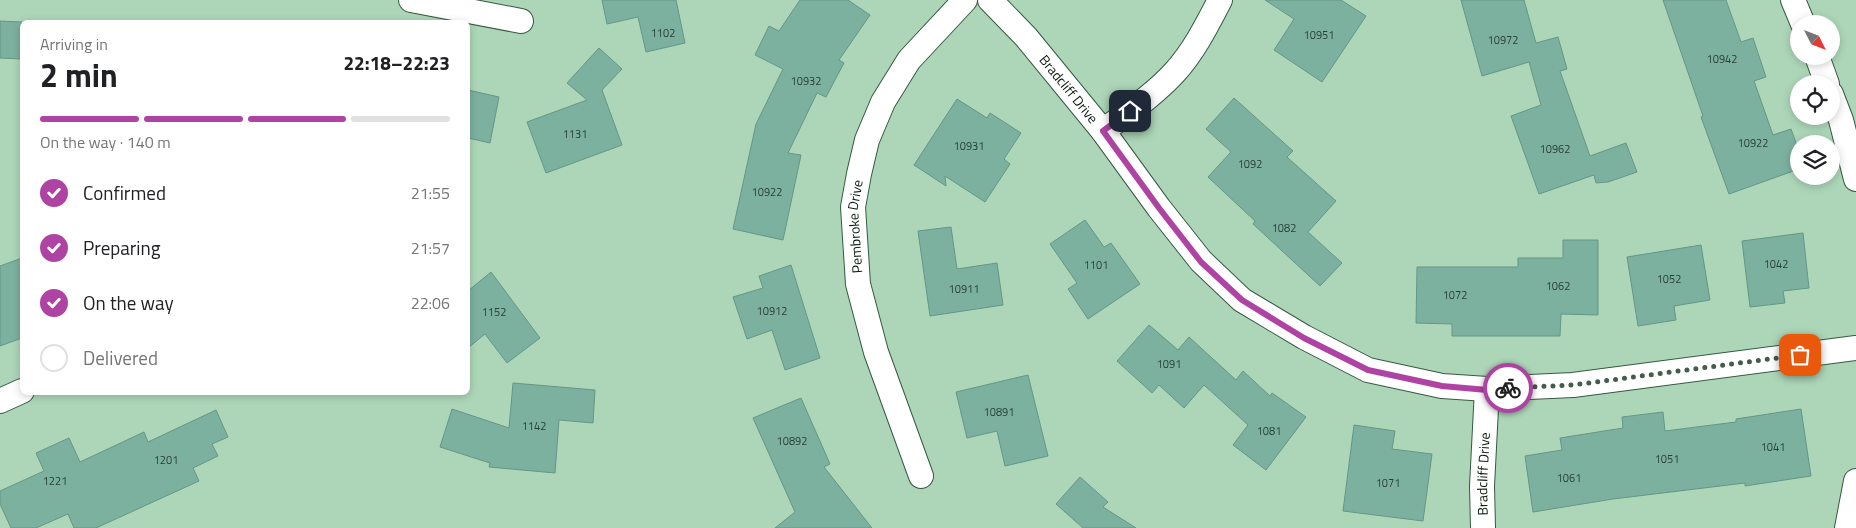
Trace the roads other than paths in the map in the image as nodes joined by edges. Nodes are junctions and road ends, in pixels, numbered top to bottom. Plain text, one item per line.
1 (411, 0) edge
2 (965, 0) edge
3 (990, 0) edge
4 (1220, 0) edge
5 (1793, 0) edge
6 (1799, 15) edge
7 (520, 21) dead end
8 (1840, 117) edge
9 (1103, 131) junction
10 (1856, 179) edge
11 (1856, 348) edge
12 (1487, 390) junction
13 (20, 392) edge
14 (0, 401) edge
15 (921, 476) dead end
16 (1856, 481) edge
17 (1483, 528) edge
18 (1847, 528) edge

1 - 7 street
2 - 15 street, Pembroke Drive
3 - 9 street, Bradcliff Drive
4 - 9 street
5 - 6 street
8 - 10 street
9 - 12 street, Bradcliff Drive
11 - 12 street, Bradcliff Drive
12 - 17 street, Bradcliff Drive
13 - 14 street
16 - 18 street

